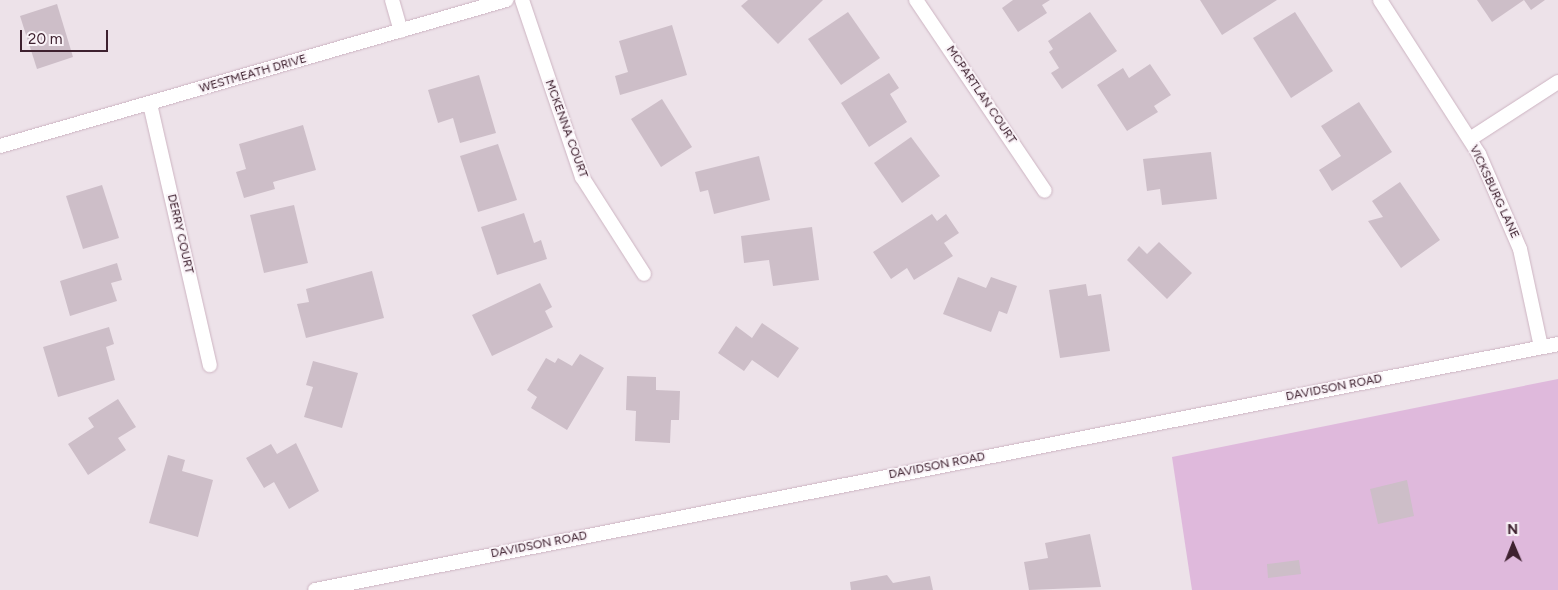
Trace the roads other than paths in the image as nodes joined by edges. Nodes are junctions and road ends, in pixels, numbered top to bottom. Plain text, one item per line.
1 (392, 0) edge
2 (506, 0) edge
3 (522, 0) edge
4 (916, 0) edge
5 (1380, 0) edge
6 (401, 31) junction
7 (1558, 82) edge
8 (150, 104) junction
9 (1470, 140) junction
10 (0, 146) edge
11 (1045, 191) dead end
12 (644, 274) dead end
13 (1558, 344) edge
14 (1541, 347) junction
15 (210, 365) dead end
16 (315, 590) edge

1 - 6 street
2 - 6 street, WESTMEATH DRIVE
3 - 12 street, MCKENNA COURT
4 - 11 street, MCPARTLAN COURT
5 - 9 street, VICKSBURG LANE
6 - 8 street, WESTMEATH DRIVE
7 - 9 street
8 - 10 street, WESTMEATH DRIVE
8 - 15 street, DERRY COURT
9 - 14 street, VICKSBURG LANE
13 - 14 street, DAVIDSON ROAD
14 - 16 street, DAVIDSON ROAD

